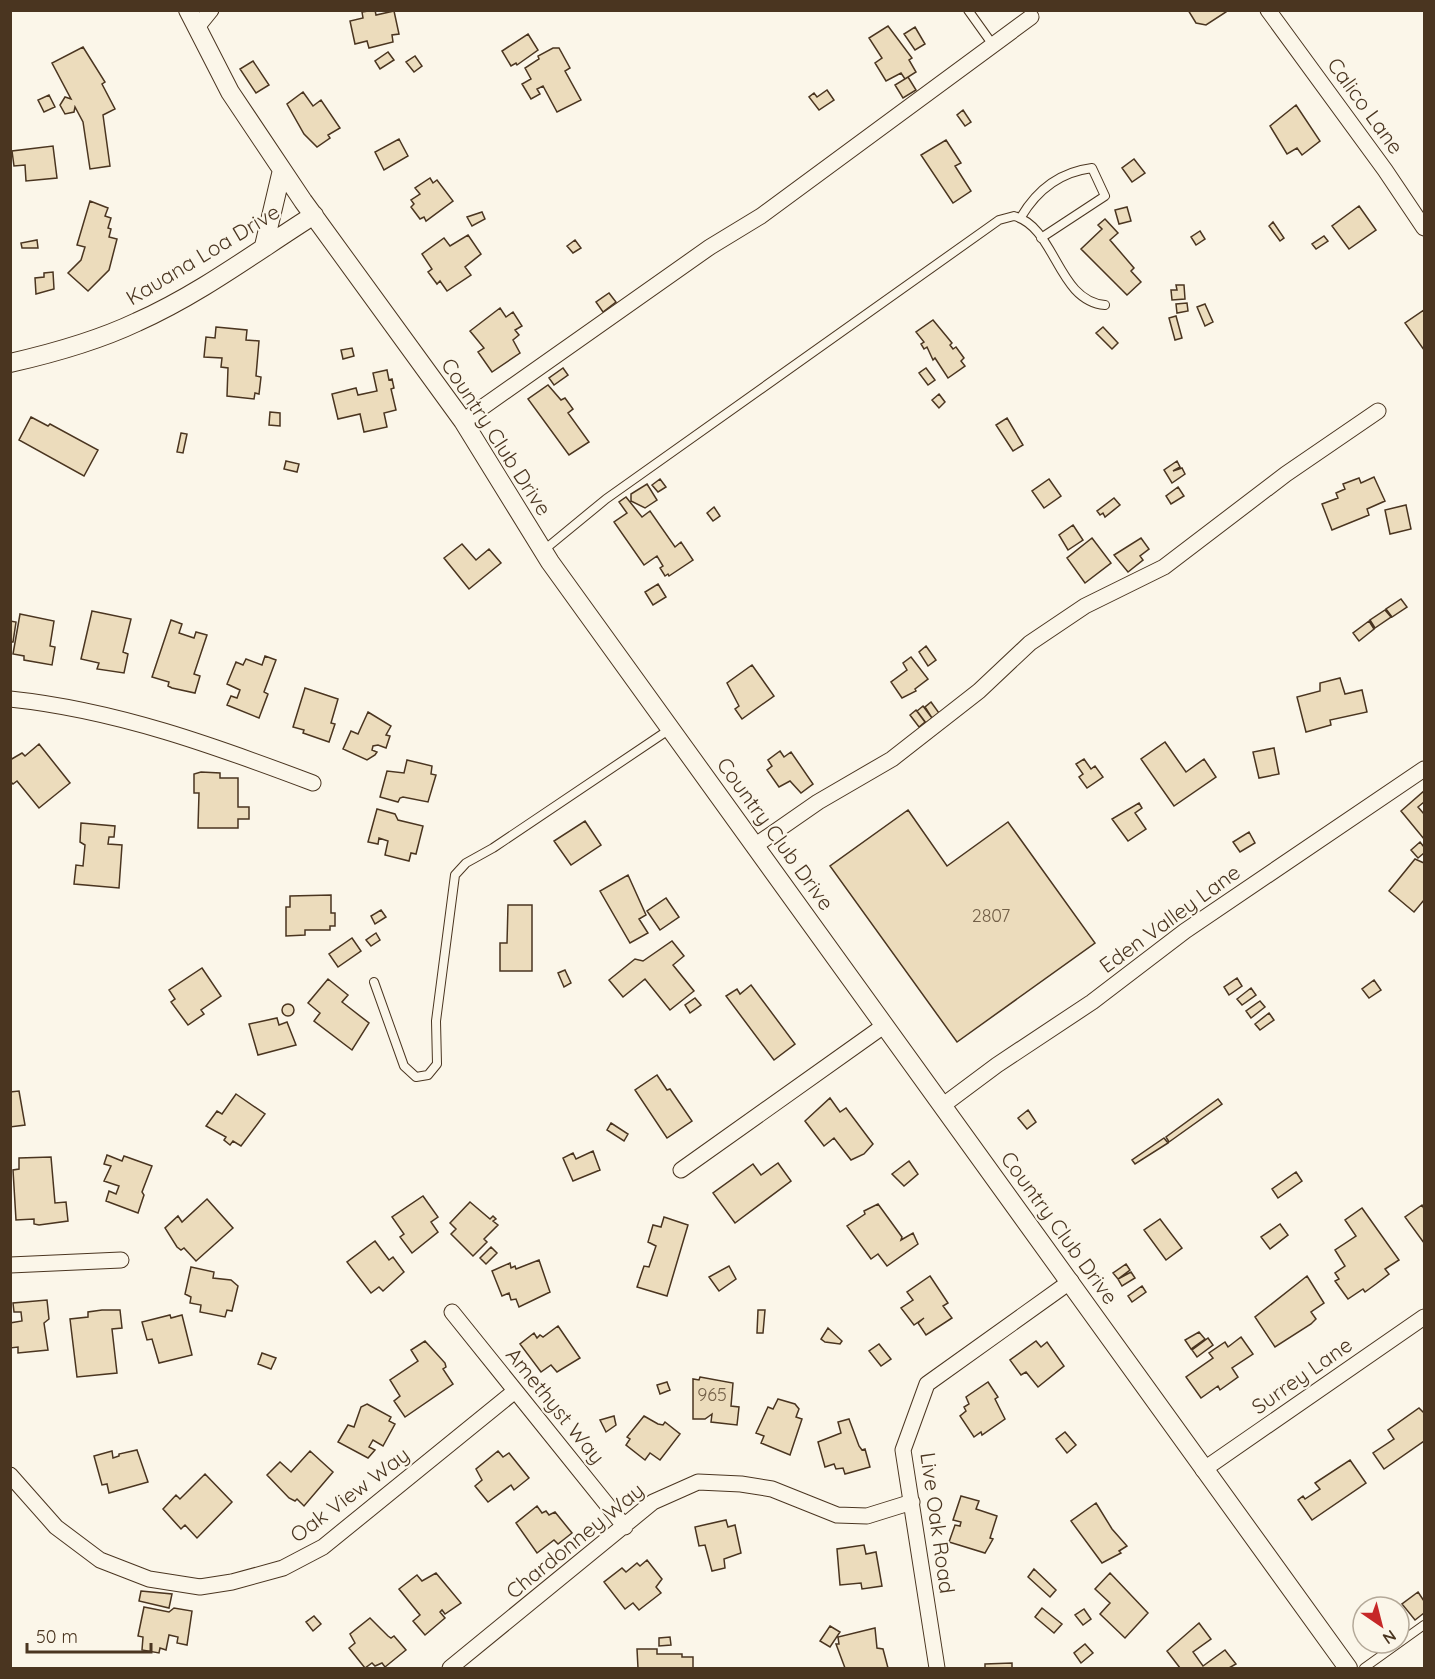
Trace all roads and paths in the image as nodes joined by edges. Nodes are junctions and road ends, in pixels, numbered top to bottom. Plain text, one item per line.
1 (212, 10) edge
2 (968, 10) edge
3 (1268, 10) edge
4 (1031, 17) dead end
5 (193, 18) edge
6 (993, 45) junction
7 (282, 170) junction
8 (314, 215) junction
9 (1021, 218) junction
10 (1425, 228) edge
11 (1041, 238) junction
12 (264, 246) junction
13 (1105, 305) dead end
14 (10, 363) edge
15 (1378, 411) dead end
16 (463, 421) junction
17 (543, 551) junction
18 (10, 699) edge
19 (670, 729) junction
20 (1425, 769) edge
21 (313, 783) dead end
22 (756, 845) junction
23 (374, 982) dead end
24 (885, 1025) junction
25 (942, 1106) junction
26 (681, 1170) dead end
27 (121, 1260) dead end
28 (10, 1265) edge
29 (1071, 1281) junction
30 (452, 1312) dead end
31 (1425, 1317) edge
32 (515, 1391) junction
33 (1203, 1470) junction
34 (10, 1475) edge
35 (912, 1502) junction
36 (625, 1527) junction
37 (1425, 1625) edge
38 (450, 1668) edge
39 (937, 1668) edge
40 (1348, 1668) edge
41 (1364, 1668) edge

1 - 5 street
2 - 6 lane
3 - 10 street, Calico Lane
4 - 6 street
5 - 7 street, Country Club Drive
6 - 16 street
7 - 8 street, Country Club Drive
7 - 12 street
8 - 12 street, Kauana Loa Drive
8 - 16 street, Country Club Drive
9 - 11 lane
9 - 11 lane
9 - 17 lane
11 - 13 lane
12 - 14 street, Kauana Loa Drive
15 - 22 street
16 - 17 street, Country Club Drive
17 - 19 street, Country Club Drive
18 - 21 street
19 - 22 street, Country Club Drive
19 - 23 lane
20 - 25 street, Eden Valley Lane
22 - 24 street, Country Club Drive
24 - 25 street, Country Club Drive
24 - 26 street
25 - 29 street, Country Club Drive
27 - 28 street
29 - 33 street, Country Club Drive
29 - 35 street, Live Oak Road
30 - 32 street, Amethyst Way
31 - 33 street, Surrey Lane
32 - 34 street, Oak View Way
32 - 36 street, Amethyst Way
33 - 40 street, Country Club Drive
35 - 36 street, Chardonney Way
35 - 39 street, Live Oak Road
36 - 38 street, Chardonney Way
37 - 41 lane

